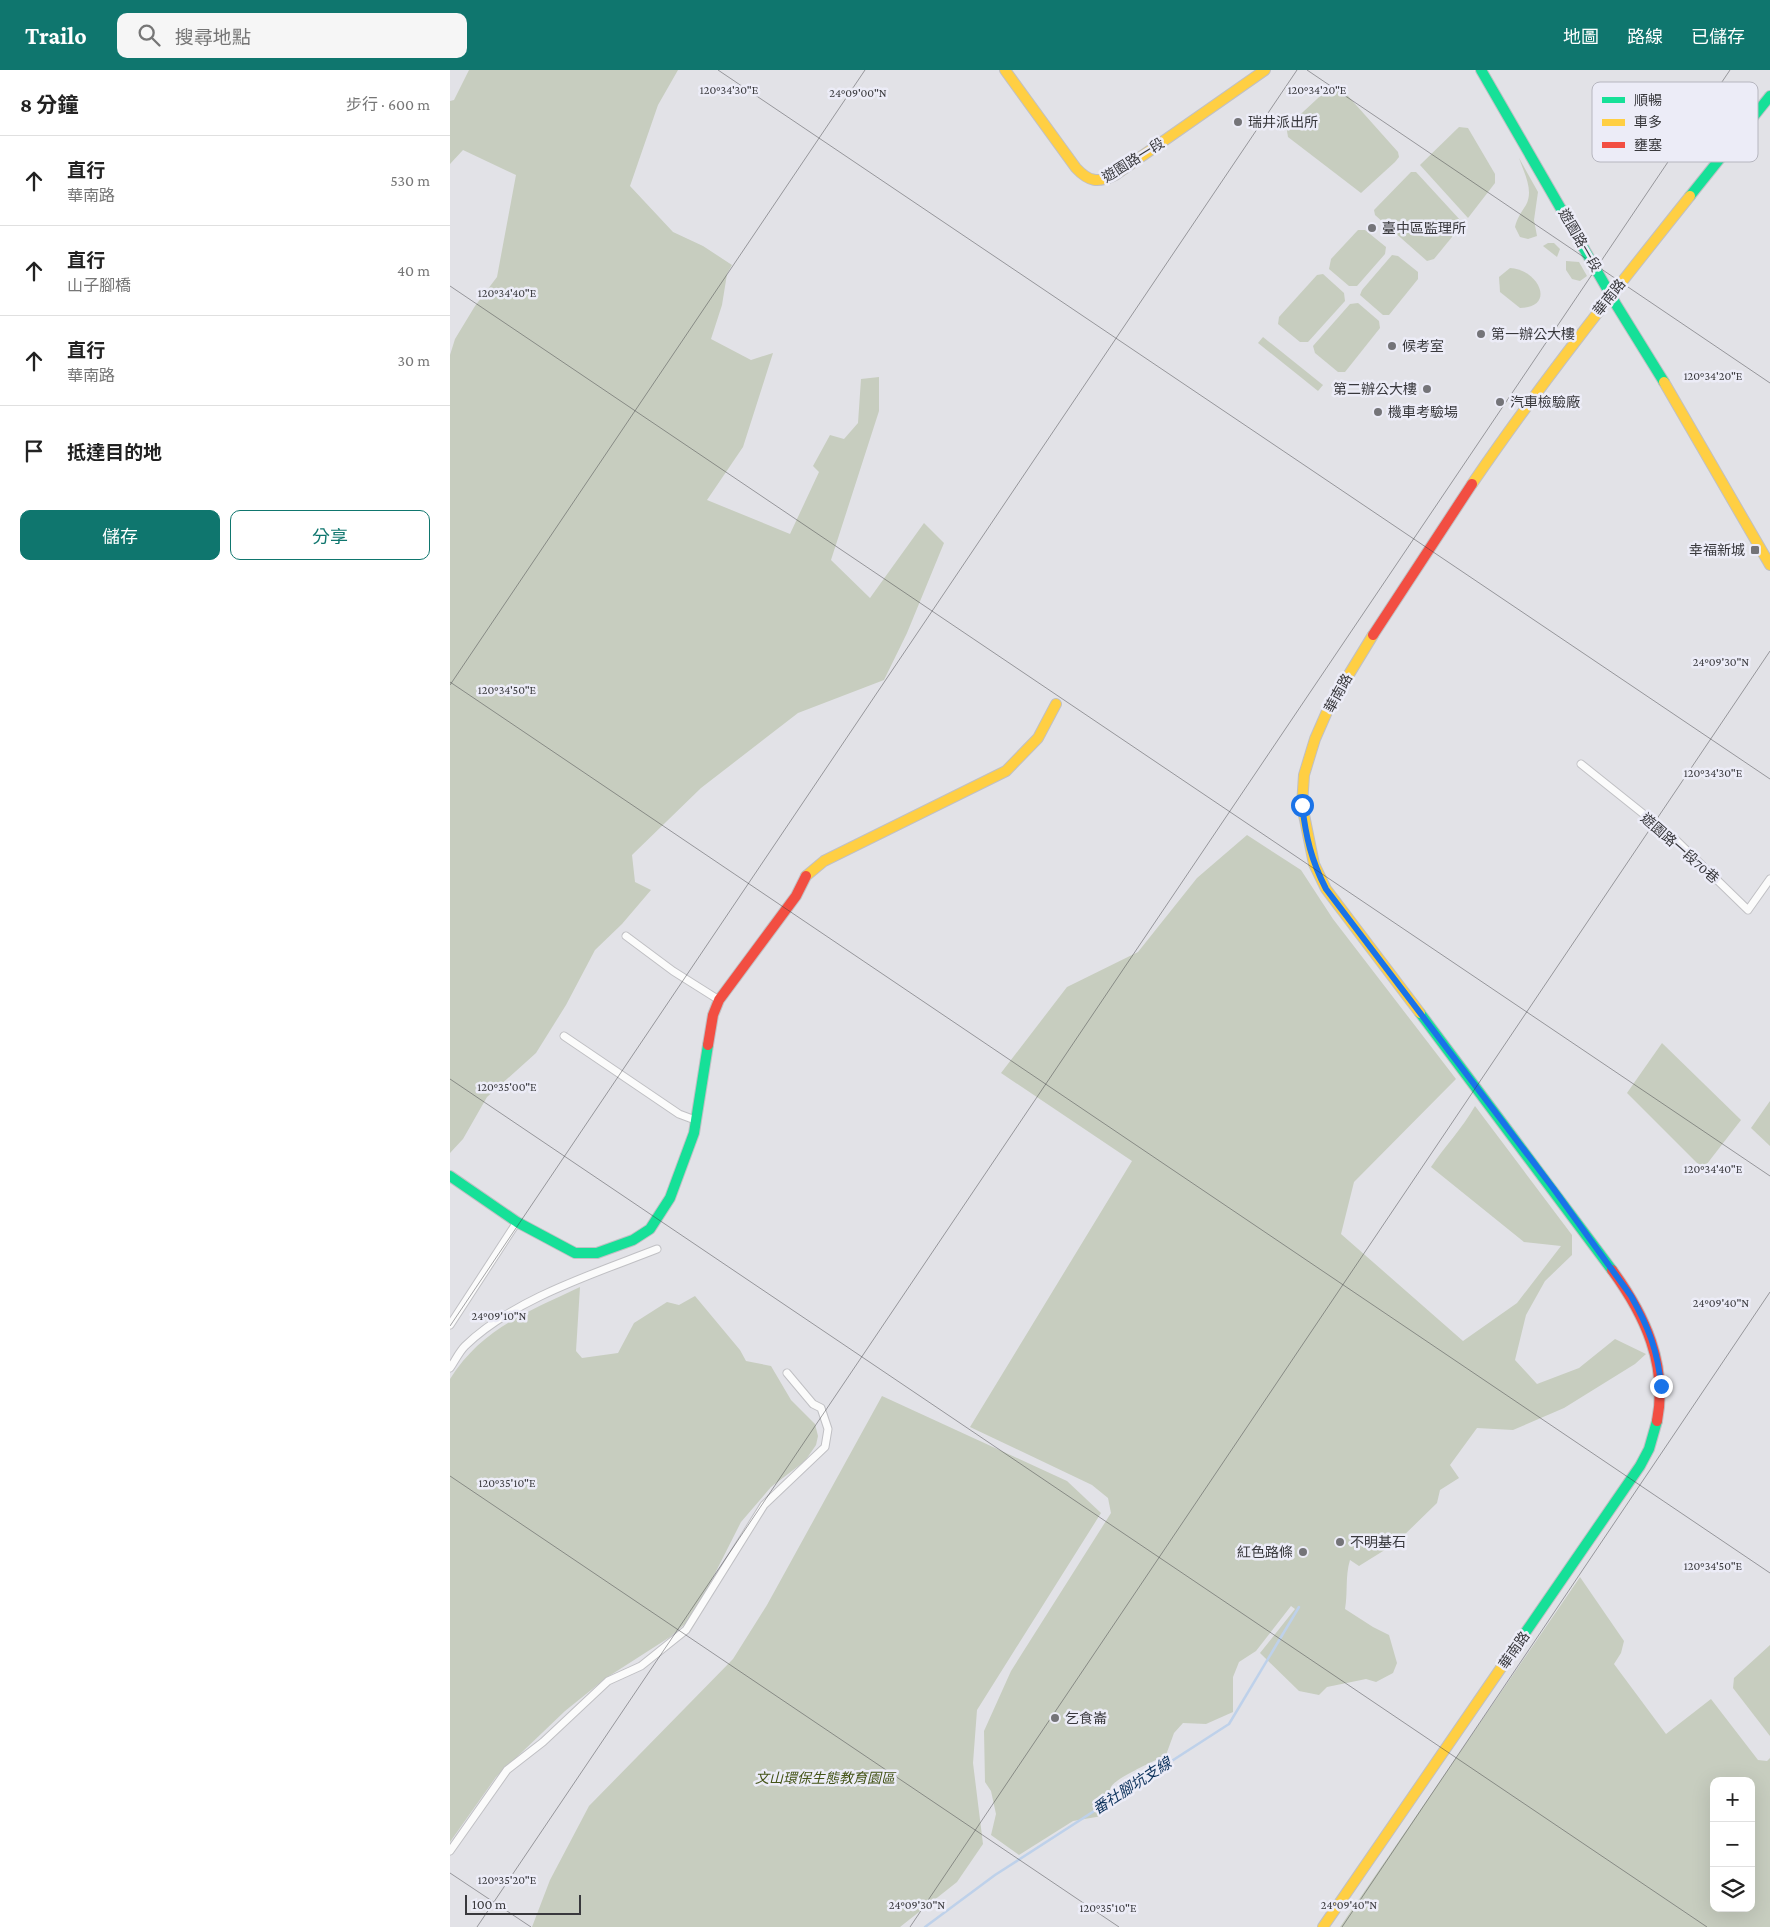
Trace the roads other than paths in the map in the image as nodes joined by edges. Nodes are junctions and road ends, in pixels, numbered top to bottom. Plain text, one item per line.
1 (1005, 70) edge
2 (1266, 70) edge
3 (1481, 70) edge
4 (1770, 96) edge
5 (1758, 111) edge
6 (1717, 162) edge
7 (1612, 294) junction
8 (1770, 565) edge
9 (1056, 704) dead end
10 (1581, 764) dead end
11 (1770, 879) edge
12 (626, 936) dead end
13 (719, 1000) junction
14 (564, 1036) dead end
15 (695, 1120) junction
16 (450, 1176) edge
17 (517, 1222) junction
18 (657, 1249) dead end
19 (450, 1325) edge
20 (450, 1368) edge
21 (787, 1373) dead end
22 (450, 1851) edge
23 (1323, 1927) edge

1 - 2 street, 遊園路一段
3 - 7 street, 遊園路一段
4 - 5 street, 華南路
6 - 7 street, 華南路
7 - 8 street, 遊園路一段
7 - 23 street, 華南路
9 - 13 street
10 - 11 street, 遊園路一段70巷
12 - 13 street
13 - 15 street
14 - 15 street
15 - 17 street
16 - 17 street
17 - 19 street
18 - 20 street
21 - 22 street

